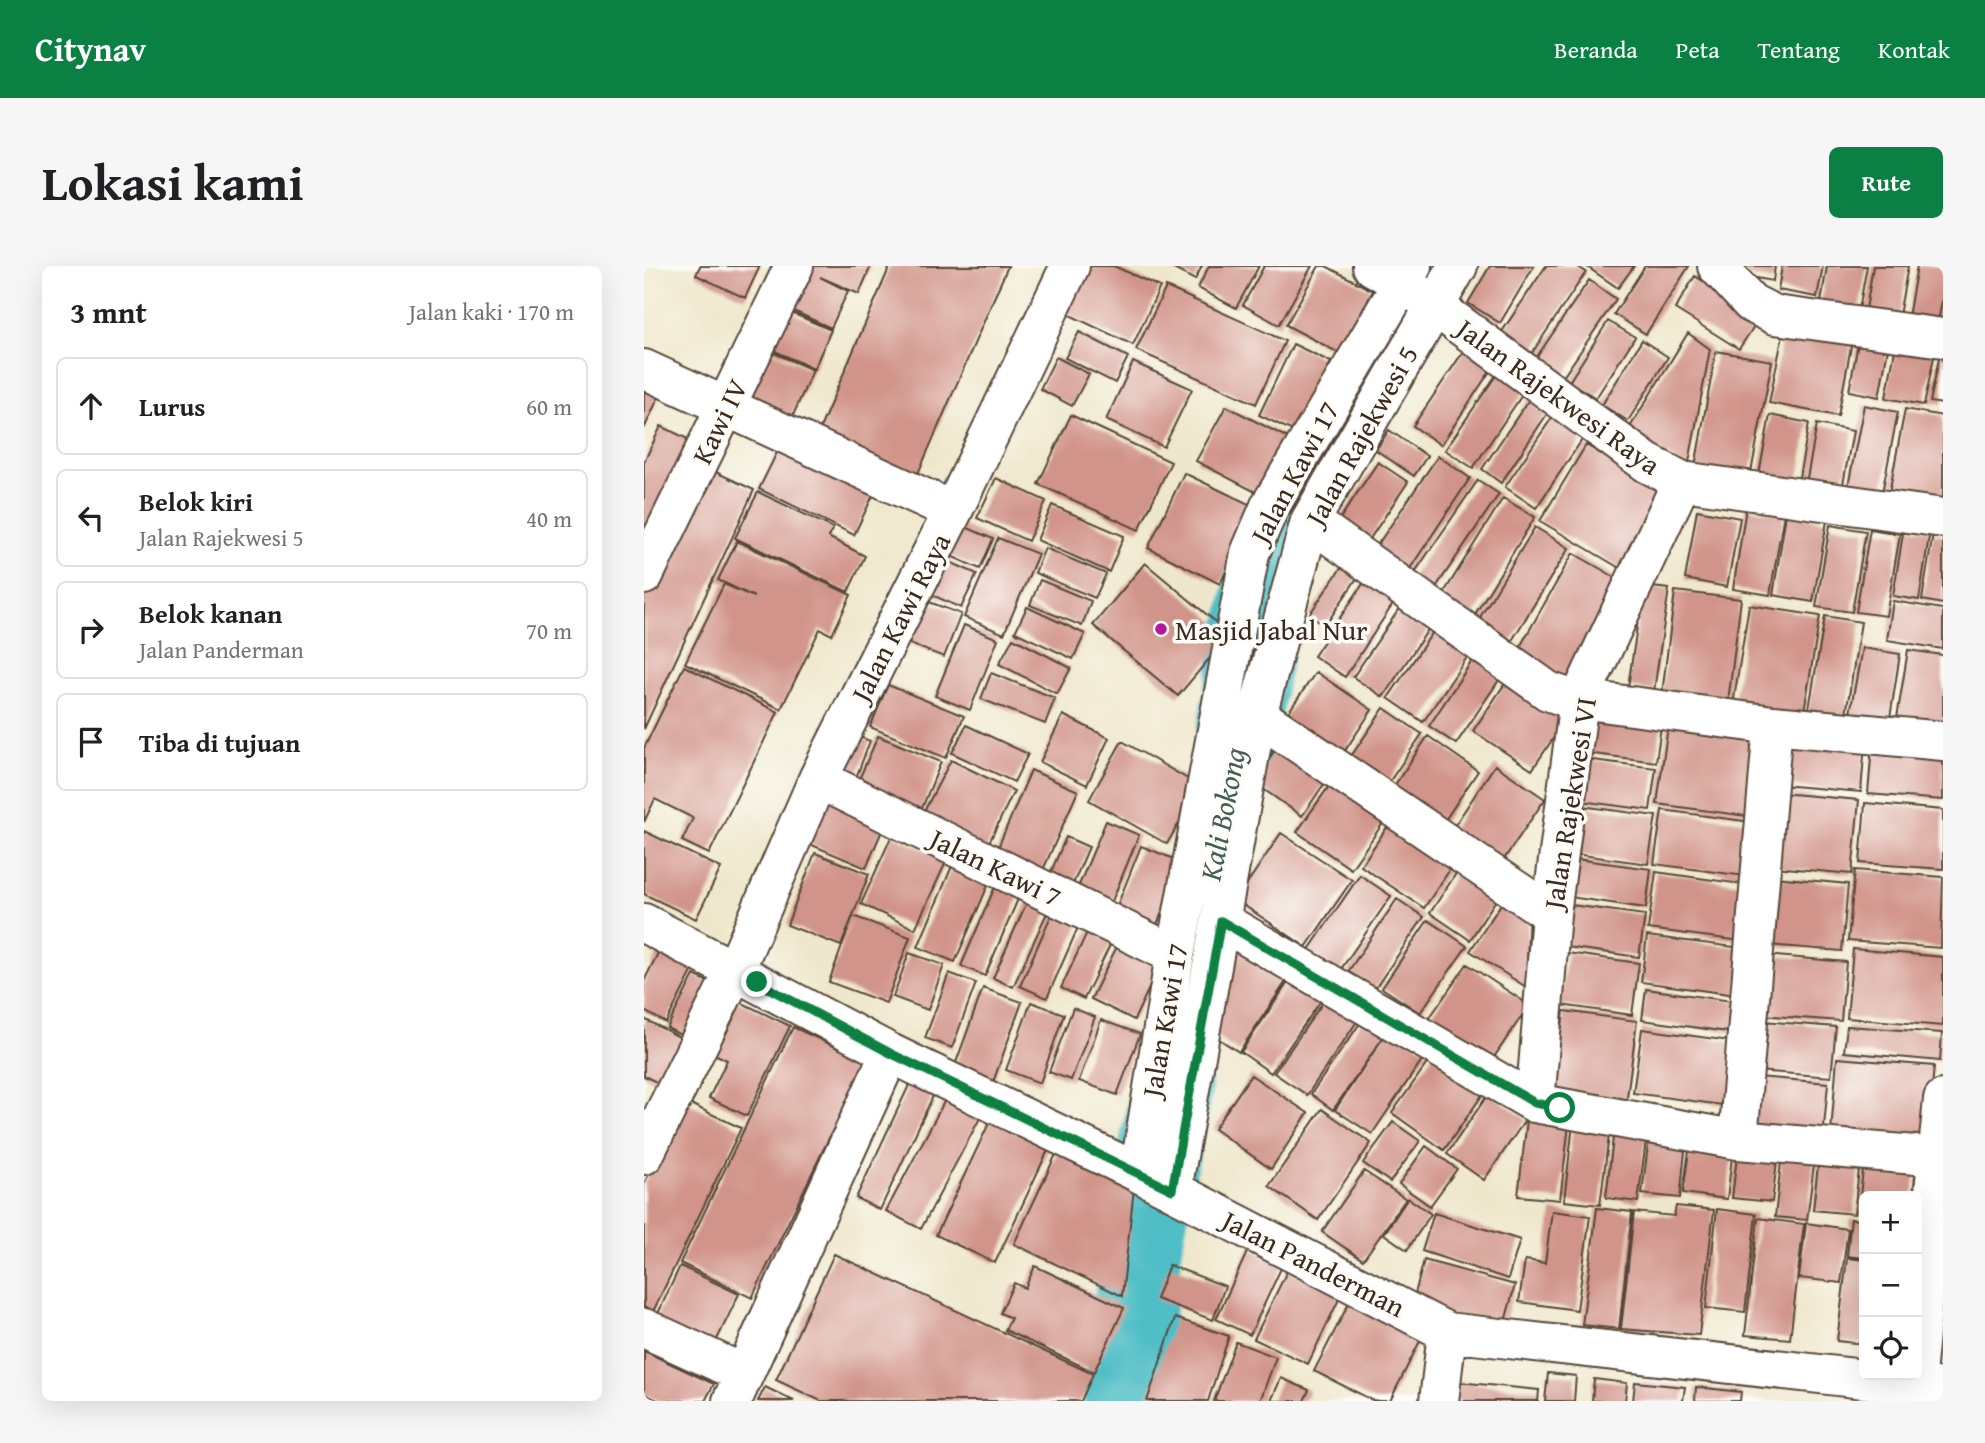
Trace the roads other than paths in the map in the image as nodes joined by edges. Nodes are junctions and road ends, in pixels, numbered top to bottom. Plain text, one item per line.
1 (794, 266) edge
2 (1070, 266) edge
3 (1458, 266) edge
4 (1717, 266) edge
5 (1410, 285) edge
6 (1943, 338) edge
7 (644, 369) edge
8 (727, 405) junction
9 (1682, 481) junction
10 (953, 511) junction
11 (1943, 518) edge
12 (1310, 521) junction
13 (644, 575) edge
14 (1579, 700) junction
15 (1257, 715) junction
16 (1773, 725) junction
17 (1943, 741) edge
18 (818, 779) junction
19 (1551, 914) junction
20 (1221, 921) junction
21 (644, 923) edge
22 (1175, 955) junction
23 (735, 970) junction
24 (890, 1053) junction
25 (1943, 1099) edge
26 (1535, 1103) junction
27 (1738, 1140) junction
28 (644, 1155) edge
29 (1939, 1157) junction
30 (1156, 1181) junction
31 (644, 1328) edge
32 (1447, 1332) junction
33 (1923, 1378) edge
34 (738, 1387) edge
35 (1439, 1401) edge

1 - 8 street, Kawi IV
2 - 10 street, Jalan Kawi Raya
3 - 5 street, Jalan Rajekwesi 5
4 - 6 street
5 - 9 street, Jalan Rajekwesi Raya
5 - 12 street, Jalan Rajekwesi 5
5 - 22 street, Jalan Kawi 17
7 - 8 street
8 - 10 street
8 - 13 street, Kawi IV
9 - 11 street, Jalan Rajekwesi Raya
9 - 14 street, Jalan Rajekwesi VI
10 - 18 street, Jalan Kawi Raya
12 - 14 street
12 - 15 street, Jalan Rajekwesi 5
14 - 16 street
14 - 19 street, Jalan Rajekwesi VI
15 - 19 street
15 - 20 street, Jalan Rajekwesi 5
16 - 17 street
16 - 27 street
18 - 22 street, Jalan Kawi 7
18 - 23 street, Jalan Kawi Raya
19 - 26 street, Jalan Rajekwesi VI
20 - 26 street
20 - 30 street, Jalan Rajekwesi 5
21 - 23 street, Jalan Panderman
22 - 30 street, Jalan Kawi 17
23 - 24 street, Jalan Panderman
23 - 28 street, Jalan Kawi Raya
24 - 30 street, Jalan Panderman
24 - 34 street
25 - 29 street
26 - 27 street
27 - 29 street
29 - 33 street
30 - 32 street, Jalan Panderman
31 - 34 street
32 - 33 street, Jalan Panderman
32 - 35 street

